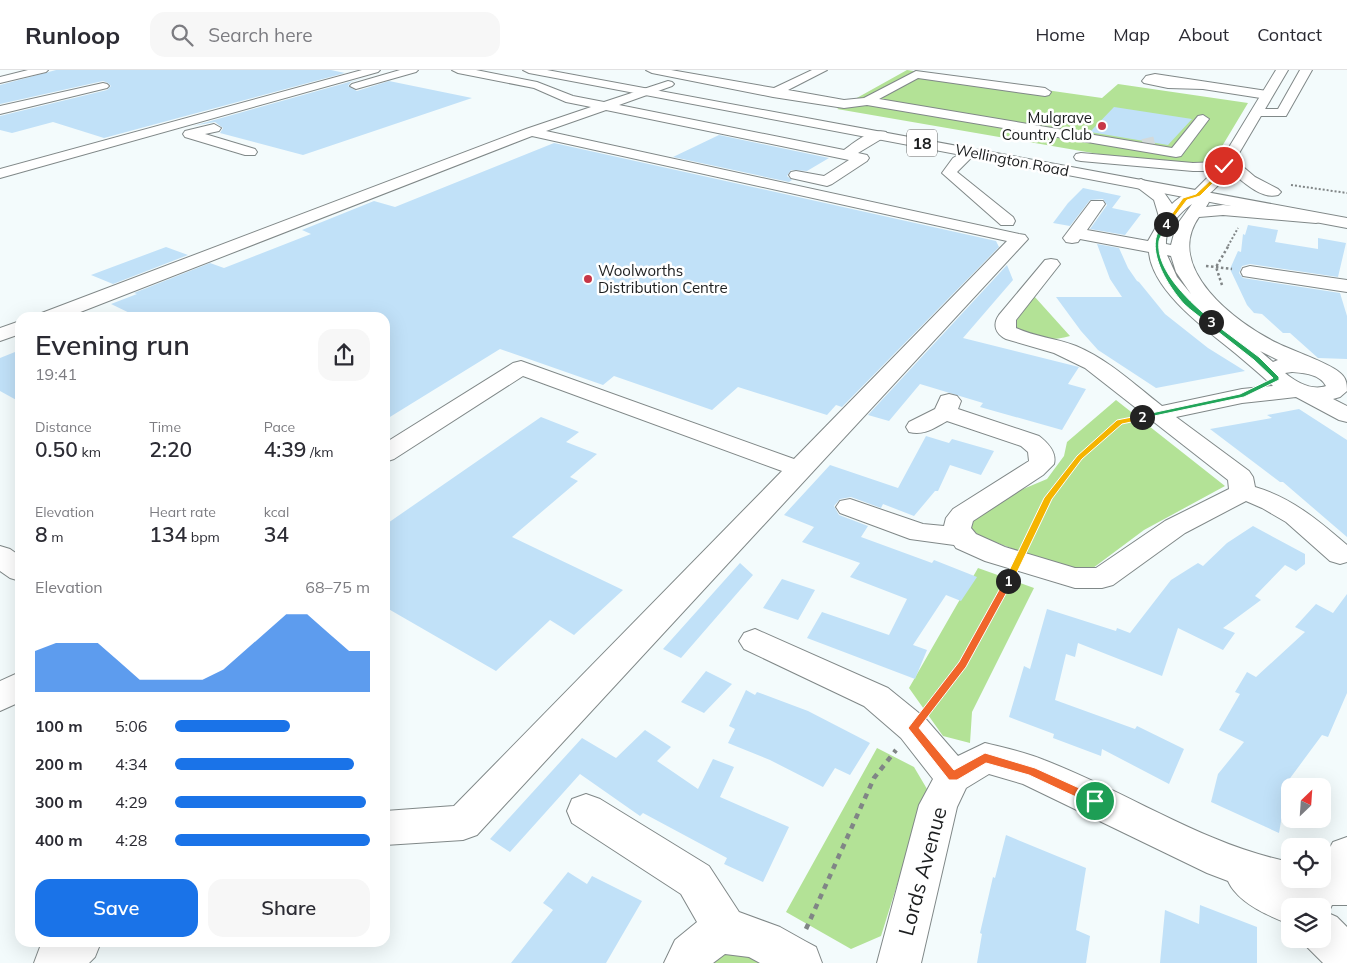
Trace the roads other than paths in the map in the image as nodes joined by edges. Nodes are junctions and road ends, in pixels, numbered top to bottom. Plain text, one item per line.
1 (42, 70) edge
2 (374, 70) edge
3 (412, 70) edge
4 (458, 70) edge
5 (529, 70) edge
6 (821, 70) edge
7 (1282, 70) edge
8 (1306, 70) edge
9 (0, 80) edge
10 (649, 81) edge
11 (103, 86) dead end
12 (1203, 86) dead end
13 (776, 92) junction
14 (1045, 92) dead end
15 (1267, 95) junction
16 (758, 100) junction
17 (867, 101) junction
18 (606, 107) junction
19 (0, 110) edge
20 (919, 110) junction
21 (1256, 113) junction
22 (652, 116) junction
23 (1203, 118) dead end
24 (903, 120) dead end
25 (625, 127) dead end
26 (883, 129) junction
27 (531, 132) junction
28 (250, 152) dead end
29 (970, 152) junction
30 (846, 155) junction
31 (1226, 163) junction
32 (779, 171) dead end
33 (0, 174) edge
34 (1213, 181) junction
35 (1141, 184) junction
36 (1291, 190) road end
37 (1273, 192) junction
38 (1097, 204) dead end
39 (1196, 204) junction
40 (1007, 221) dead end
41 (1168, 221) junction
42 (1347, 222) edge
43 (1157, 249) junction
44 (1180, 252) junction
45 (1051, 264) dead end
46 (1250, 272) dead end
47 (1347, 286) edge
48 (62, 312) edge
49 (15, 330) edge
50 (0, 335) edge
51 (1317, 370) junction
52 (1276, 378) junction
53 (1343, 382) edge
54 (1300, 391) junction
55 (1242, 396) junction
56 (1157, 414) junction
57 (1347, 415) edge
58 (918, 426) dead end
59 (390, 451) edge
60 (799, 468) junction
61 (1243, 492) junction
62 (850, 507) dead end
63 (961, 536) junction
64 (1340, 554) dead end
65 (0, 556) edge
66 (15, 567) edge
67 (755, 641) dead end
68 (15, 688) edge
69 (0, 698) edge
70 (953, 777) junction
71 (586, 811) dead end
72 (390, 828) edge
73 (1281, 899) edge
74 (727, 932) junction
75 (74, 947) edge
76 (797, 961) edge
77 (56, 963) edge
78 (686, 963) edge
79 (899, 963) edge

1 - 9 main road
2 - 33 main road
3 - 28 main road
4 - 18 main road
5 - 10 main road, Wellington Road / 18
6 - 13 main road
7 - 15 main road
8 - 21 main road
10 - 13 main road
10 - 16 main road, Wellington Road / 18
10 - 18 main road
10 - 26 main road, Wellington Road / 18
11 - 19 main road
12 - 15 main road
13 - 16 main road
13 - 17 main road
14 - 17 main road
15 - 21 main road
16 - 26 main road, Wellington Road / 18
17 - 20 main road
18 - 22 main road
18 - 27 main road
20 - 23 main road
20 - 24 main road
21 - 31 main road
22 - 25 main road
22 - 30 main road
26 - 29 main road, Wellington Road / 18
26 - 30 main road
27 - 48 main road
27 - 60 main road
29 - 35 main road, Wellington Road / 18
29 - 40 main road
30 - 32 main road
31 - 34 main road
31 - 34 main road, Wellington Road
31 - 37 main road
34 - 37 main road, Wellington Road
34 - 39 main road
35 - 39 main road, Wellington Road / 18
35 - 41 main road
36 - 37 main road, Wellington Road
38 - 43 main road
39 - 41 main road
39 - 42 main road
39 - 44 main road
41 - 43 main road
43 - 44 main road
43 - 52 main road
44 - 51 main road
45 - 56 main road
46 - 47 main road
49 - 50 main road
51 - 52 main road
51 - 53 main road
52 - 54 main road
52 - 55 main road
53 - 54 main road
54 - 55 main road
54 - 57 main road
55 - 56 main road
56 - 61 main road
58 - 63 main road
59 - 60 main road
60 - 72 main road
61 - 63 main road
61 - 64 main road
62 - 63 main road
65 - 66 main road
67 - 70 main road
68 - 69 main road
70 - 73 main road
70 - 79 main road, Lords Avenue
71 - 74 main road
74 - 76 main road
74 - 78 main road
75 - 77 main road

